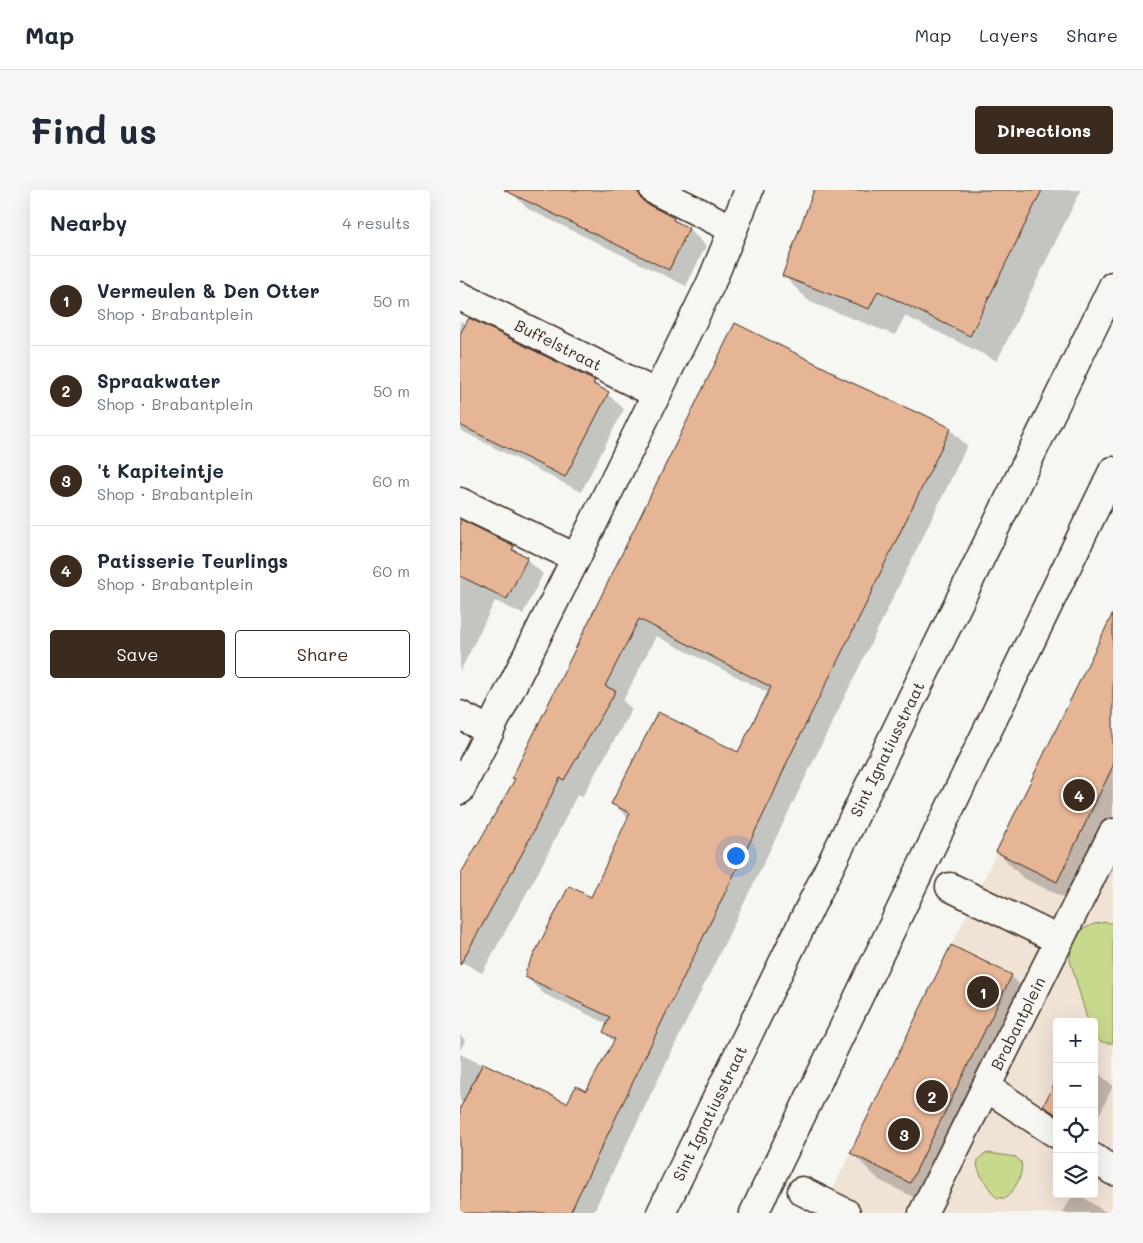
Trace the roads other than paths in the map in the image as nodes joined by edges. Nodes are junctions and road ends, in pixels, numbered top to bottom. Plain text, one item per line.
1 (654, 190) edge
2 (749, 190) edge
3 (733, 229) junction
4 (1113, 286) edge
5 (460, 296) edge
6 (657, 394) junction
7 (1113, 471) edge
8 (460, 502) edge
9 (576, 558) junction
10 (460, 715) edge
11 (490, 731) junction
12 (460, 790) edge
13 (1111, 844) edge
14 (950, 887) dead end
15 (1060, 940) junction
16 (986, 1087) junction
17 (1053, 1131) edge
18 (1098, 1161) edge
19 (1113, 1171) edge
20 (802, 1191) dead end
21 (661, 1213) edge
22 (754, 1213) edge
23 (846, 1213) edge
24 (924, 1213) edge

1 - 3 street
2 - 3 street
3 - 6 street
4 - 21 street, Sint Ignatiusstraat
5 - 6 street, Buffelstraat
6 - 9 street
7 - 22 street
8 - 9 street
9 - 11 street
10 - 11 street
11 - 12 street
13 - 15 street, Brabantplein
14 - 15 street
15 - 16 street, Brabantplein
16 - 17 street
16 - 24 street, Brabantplein
18 - 19 street
20 - 23 street

